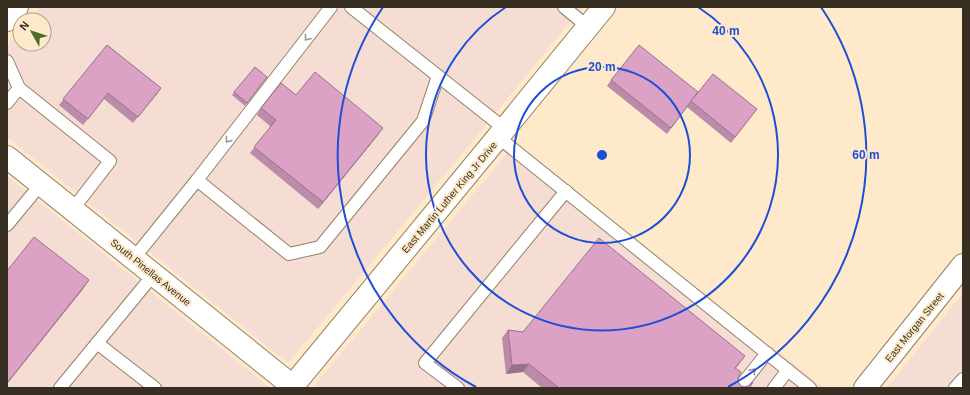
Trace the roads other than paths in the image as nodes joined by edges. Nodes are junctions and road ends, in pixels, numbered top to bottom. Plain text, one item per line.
1 (17, 7) edge
2 (331, 7) edge
3 (350, 7) edge
4 (564, 7) edge
5 (604, 7) edge
6 (7, 20) edge
7 (588, 27) junction
8 (7, 61) edge
9 (438, 76) junction
10 (19, 88) junction
11 (7, 104) edge
12 (501, 133) junction
13 (7, 156) edge
14 (197, 180) junction
15 (41, 184) junction
16 (566, 192) junction
17 (72, 209) junction
18 (7, 225) edge
19 (134, 258) junction
20 (963, 265) edge
21 (154, 274) junction
22 (97, 343) junction
23 (767, 353) junction
24 (788, 370) junction
25 (963, 379) edge
26 (292, 387) edge
27 (60, 388) edge
28 (155, 388) edge
29 (458, 388) edge
30 (739, 388) edge
31 (774, 388) edge
32 (810, 388) edge
33 (865, 388) edge
34 (956, 388) edge

1 - 6 street
2 -> 14 lane
3 - 9 lane
4 - 7 lane
5 - 7 street, East Martin Luther King Jr Drive
7 - 12 street, East Martin Luther King Jr Drive
8 - 10 lane
9 - 12 lane
9 - 14 lane
10 - 11 lane
10 - 17 lane
12 - 16 lane
12 - 26 street, East Martin Luther King Jr Drive
13 - 15 street, South Pinellas Avenue
14 - 19 lane
15 - 17 street, South Pinellas Avenue
15 - 18 lane
16 - 23 lane
16 - 29 lane
17 - 19 street, South Pinellas Avenue
19 - 21 street, South Pinellas Avenue
20 - 33 street, East Morgan Street
21 - 22 lane
21 - 26 street, South Pinellas Avenue
22 - 27 lane
22 - 28 lane
23 - 24 lane
30 -> 23 lane
24 - 31 lane
24 - 32 lane
25 - 34 lane

